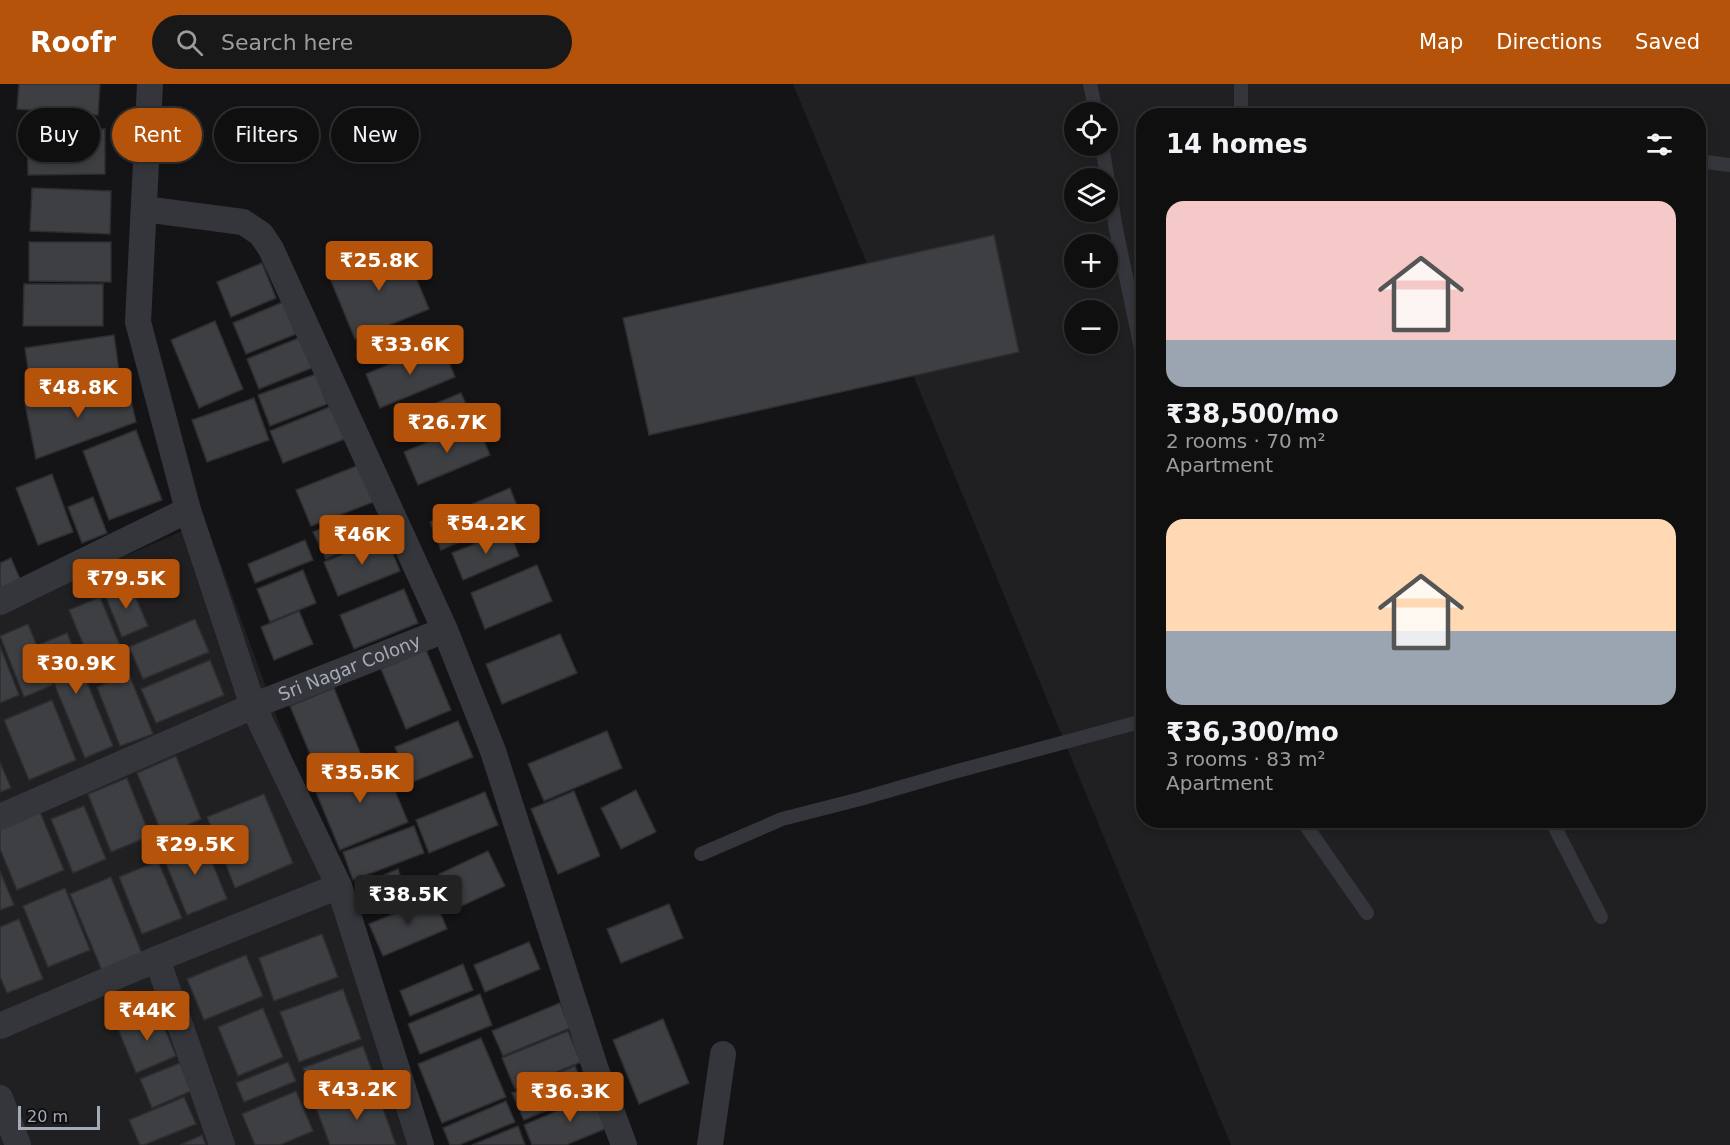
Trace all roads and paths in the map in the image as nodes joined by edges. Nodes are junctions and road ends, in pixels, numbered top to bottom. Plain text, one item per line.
1 (150, 84) edge
2 (1090, 84) edge
3 (1241, 84) edge
4 (1094, 102) edge
5 (1241, 108) edge
6 (1104, 156) edge
7 (1706, 162) edge
8 (1730, 165) edge
9 (144, 209) junction
10 (1136, 325) edge
11 (188, 510) junction
12 (0, 602) edge
13 (445, 630) junction
14 (253, 706) junction
15 (1136, 722) edge
16 (0, 817) edge
17 (1308, 828) edge
18 (1555, 828) edge
19 (701, 854) dead end
20 (339, 886) junction
21 (1367, 913) dead end
22 (1601, 917) dead end
23 (157, 959) junction
24 (0, 1026) edge
25 (723, 1054) dead end
26 (0, 1098) edge
27 (18, 1145) edge
28 (222, 1145) edge
29 (421, 1145) edge
30 (624, 1145) edge
31 (710, 1145) edge

1 - 9 street
2 - 4 lane
3 - 5 lane
6 - 10 lane
7 - 8 lane
9 - 11 street
9 - 13 street
11 - 12 street
11 - 14 street
13 - 14 street, Sri Nagar Colony
13 - 30 street
14 - 16 street, Sri Nagar Colony
14 - 20 street
15 - 19 lane
17 - 21 lane
18 - 22 lane
20 - 23 street
20 - 29 street
23 - 24 street
23 - 28 street
25 - 31 street
26 - 27 street

